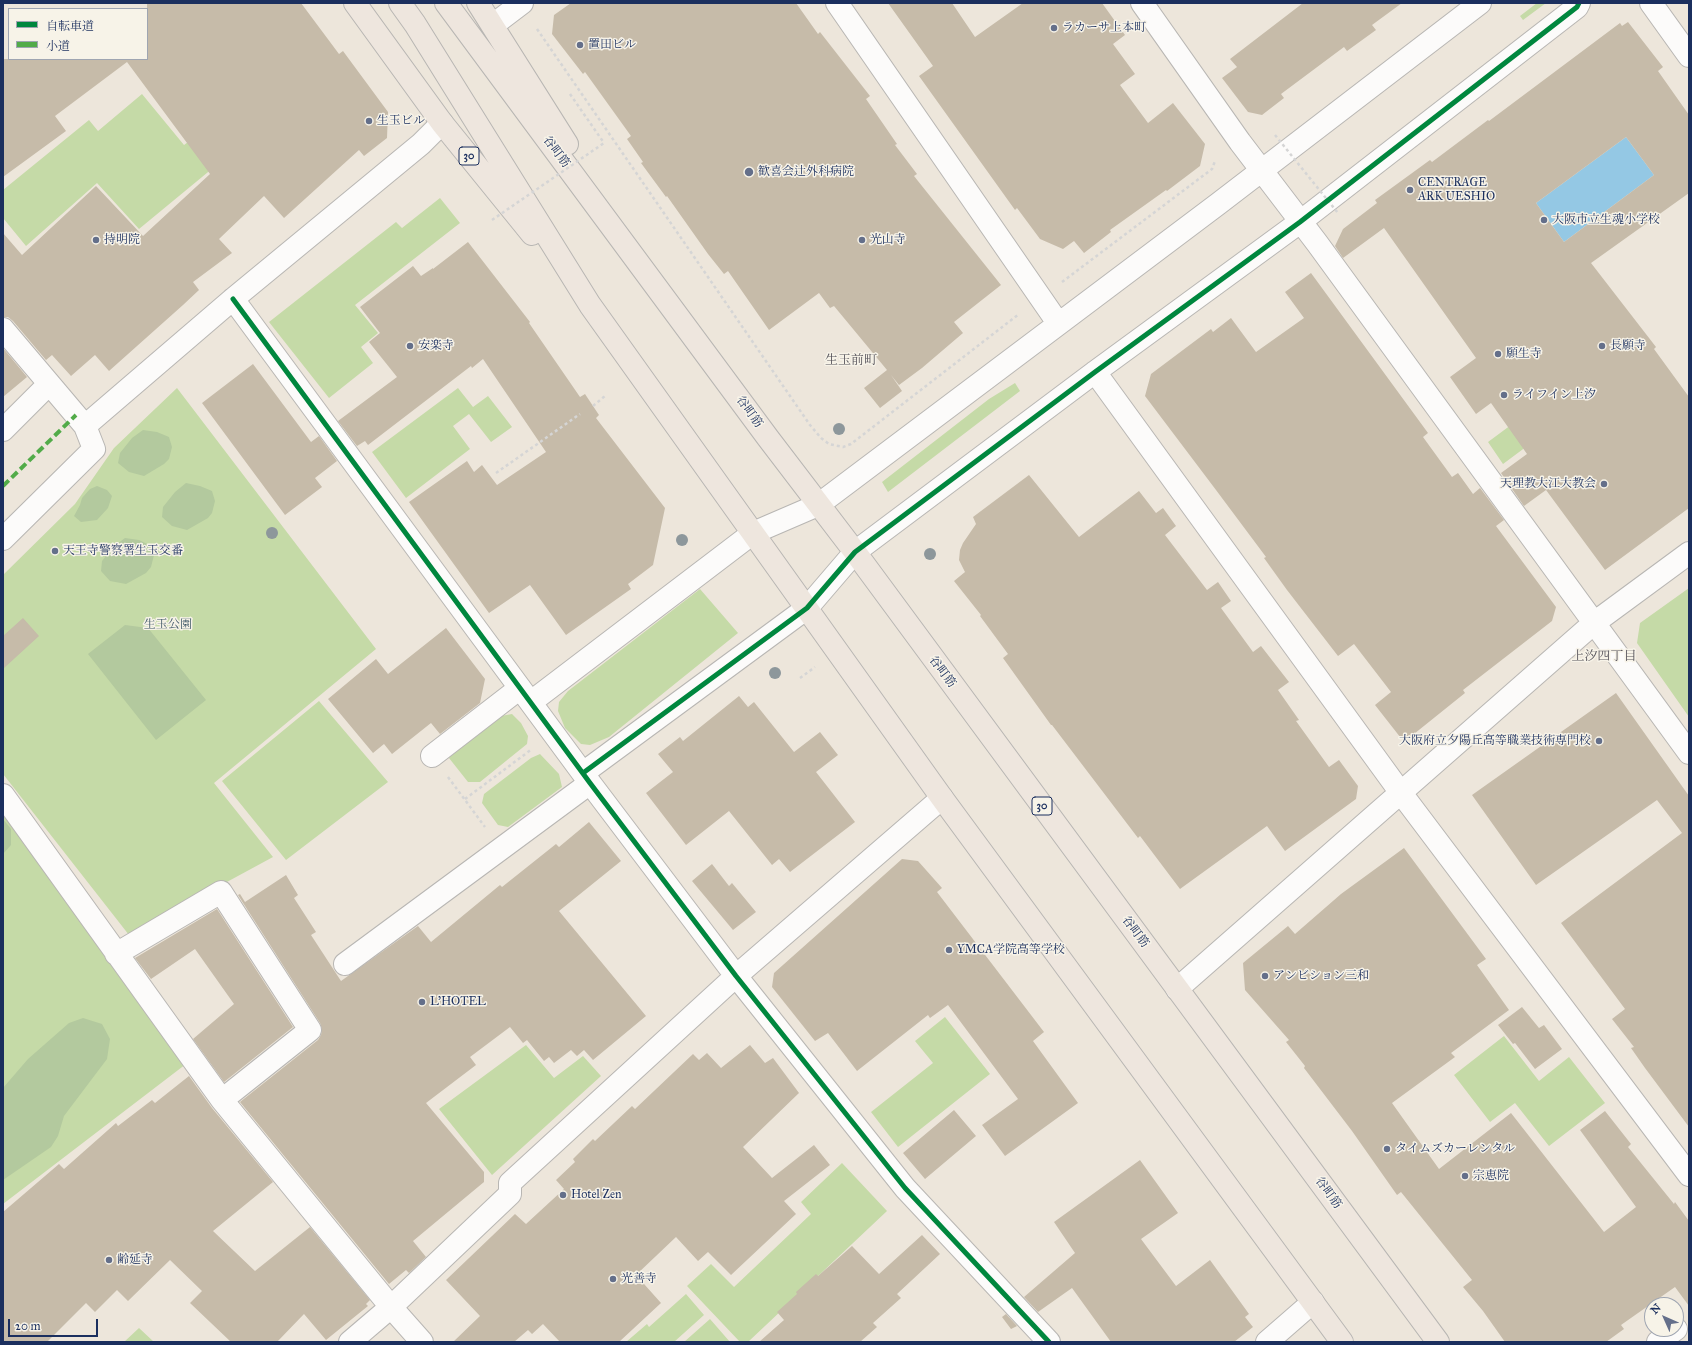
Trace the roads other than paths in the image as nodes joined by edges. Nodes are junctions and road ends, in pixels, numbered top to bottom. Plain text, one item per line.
1 (355, 3) edge
2 (400, 3) edge
3 (446, 3) edge
4 (478, 3) edge
5 (522, 3) edge
6 (837, 3) edge
7 (1142, 3) edge
8 (1480, 3) edge
9 (1579, 3) edge
10 (1651, 3) edge
11 (493, 25) junction
12 (1689, 56) edge
13 (442, 123) junction
14 (1260, 170) junction
15 (1300, 222) junction
16 (645, 271) junction
17 (233, 299) junction
18 (590, 305) junction
19 (1058, 323) junction
20 (3, 329) edge
21 (1095, 372) junction
22 (49, 384) junction
23 (85, 426) junction
24 (3, 430) edge
25 (818, 505) junction
26 (753, 533) junction
27 (3, 539) edge
28 (855, 552) junction
29 (1689, 553) edge
30 (807, 608) junction
31 (1594, 623) junction
32 (525, 695) junction
33 (1689, 753) edge
34 (432, 756) road end
35 (586, 778) junction
36 (1401, 793) junction
37 (3, 795) edge
38 (942, 798) junction
39 (116, 954) junction
40 (345, 964) dead end
41 (736, 976) junction
42 (1177, 989) junction
43 (222, 1100) junction
44 (1689, 1175) edge
45 (1313, 1302) junction
46 (391, 1307) junction
47 (350, 1342) edge
48 (422, 1342) edge
49 (1049, 1342) edge
50 (1267, 1342) edge
51 (1342, 1342) edge
52 (1438, 1342) edge

1 - 13 main road, 30
2 - 18 main road, 30
3 - 16 main road, 谷町筋 / 30
4 - 11 main road, 30
5 - 11 street
6 - 19 street
7 - 14 street
8 - 14 street
9 - 15 street
10 - 12 street
11 - 16 main road, 30
13 - 17 street
13 - 18 main road, 30
14 - 15 street
14 - 19 street
15 - 21 street
15 - 31 street
16 - 25 main road, 谷町筋 / 30
17 - 23 street
17 - 32 street
18 - 26 main road, 30
19 - 25 street
20 - 22 street
21 - 28 street
21 - 36 street
22 - 23 street
22 - 24 street
23 - 27 street
25 - 26 street
25 - 28 main road, 谷町筋 / 30
26 - 30 main road, 30
26 - 32 street
28 - 30 street
28 - 42 main road, 谷町筋 / 30
29 - 31 street
30 - 35 street
30 - 38 main road, 30
31 - 33 street
31 - 36 street
32 - 34 street
32 - 35 street
35 - 40 street
35 - 41 street
36 - 42 street
36 - 44 street
37 - 39 street
38 - 41 street
38 - 45 main road, 30
39 - 43 street
39 - 43 street
41 - 46 street
41 - 49 street
42 - 52 main road, 谷町筋 / 30
43 - 46 street
45 - 50 street
45 - 51 main road, 30
46 - 47 street
46 - 48 street

